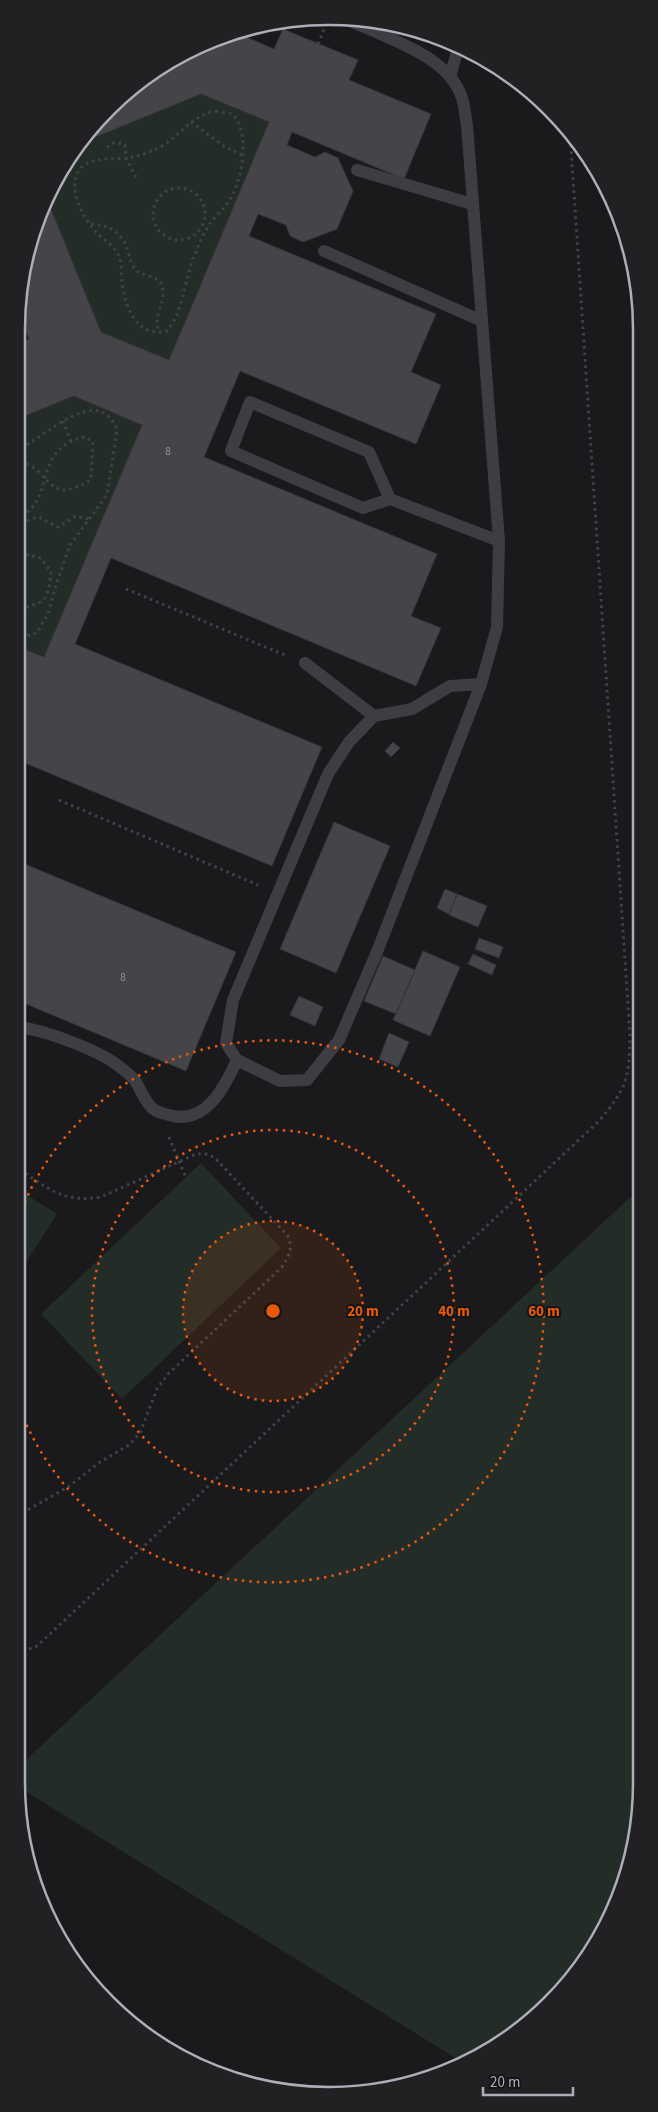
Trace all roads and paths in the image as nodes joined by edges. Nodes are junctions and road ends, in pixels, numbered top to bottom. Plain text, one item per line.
1 (326, 25) edge
2 (381, 30) edge
3 (318, 44) dead end
4 (457, 53) edge
5 (450, 77) junction
6 (191, 122) junction
7 (571, 145) edge
8 (107, 147) dead end
9 (242, 155) junction
10 (126, 158) junction
11 (357, 170) dead end
12 (136, 177) dead end
13 (472, 204) junction
14 (90, 224) junction
15 (204, 228) junction
16 (324, 251) dead end
17 (482, 321) junction
18 (159, 332) junction
19 (63, 421) junction
20 (71, 442) junction
21 (25, 445) edge
22 (25, 465) edge
23 (45, 478) junction
24 (390, 499) junction
25 (25, 512) edge
26 (89, 519) junction
27 (25, 522) edge
28 (499, 541) junction
29 (25, 554) edge
30 (126, 589) dead end
31 (25, 609) edge
32 (25, 636) edge
33 (304, 663) joint
34 (481, 684) junction
35 (374, 716) junction
36 (59, 800) dead end
37 (277, 894) junction
38 (25, 1028) edge
39 (237, 1060) junction
40 (153, 1109) junction
41 (178, 1161) junction
42 (25, 1173) edge
43 (186, 1178) dead end
44 (25, 1511) edge
45 (25, 1651) edge

1 - 3 path
2 - 5 lane
4 - 5 lane
5 - 13 lane
6 - 9 path
6 - 9 path
6 - 10 path
7 - 45 path
8 - 10 path
9 - 15 path
10 - 12 path
10 - 14 path
11 - 13 lane
13 - 17 lane
14 - 18 path
14 - 18 path
15 - 15 path
15 - 18 path
16 - 17 lane
17 - 28 lane
19 - 20 path
19 - 21 path
19 - 26 path
20 - 23 path
20 - 23 path
22 - 23 path
23 - 25 path
24 - 24 lane
24 - 28 lane
26 - 27 path
26 - 32 path
28 - 34 lane
29 - 31 path
30 - 33 path
33 - 35 lane
34 - 35 lane
34 - 39 lane
35 - 37 lane
36 - 37 path
37 - 39 lane
38 - 40 lane
39 - 40 lane
40 - 41 path
41 - 42 path
41 - 43 path
41 - 44 path

